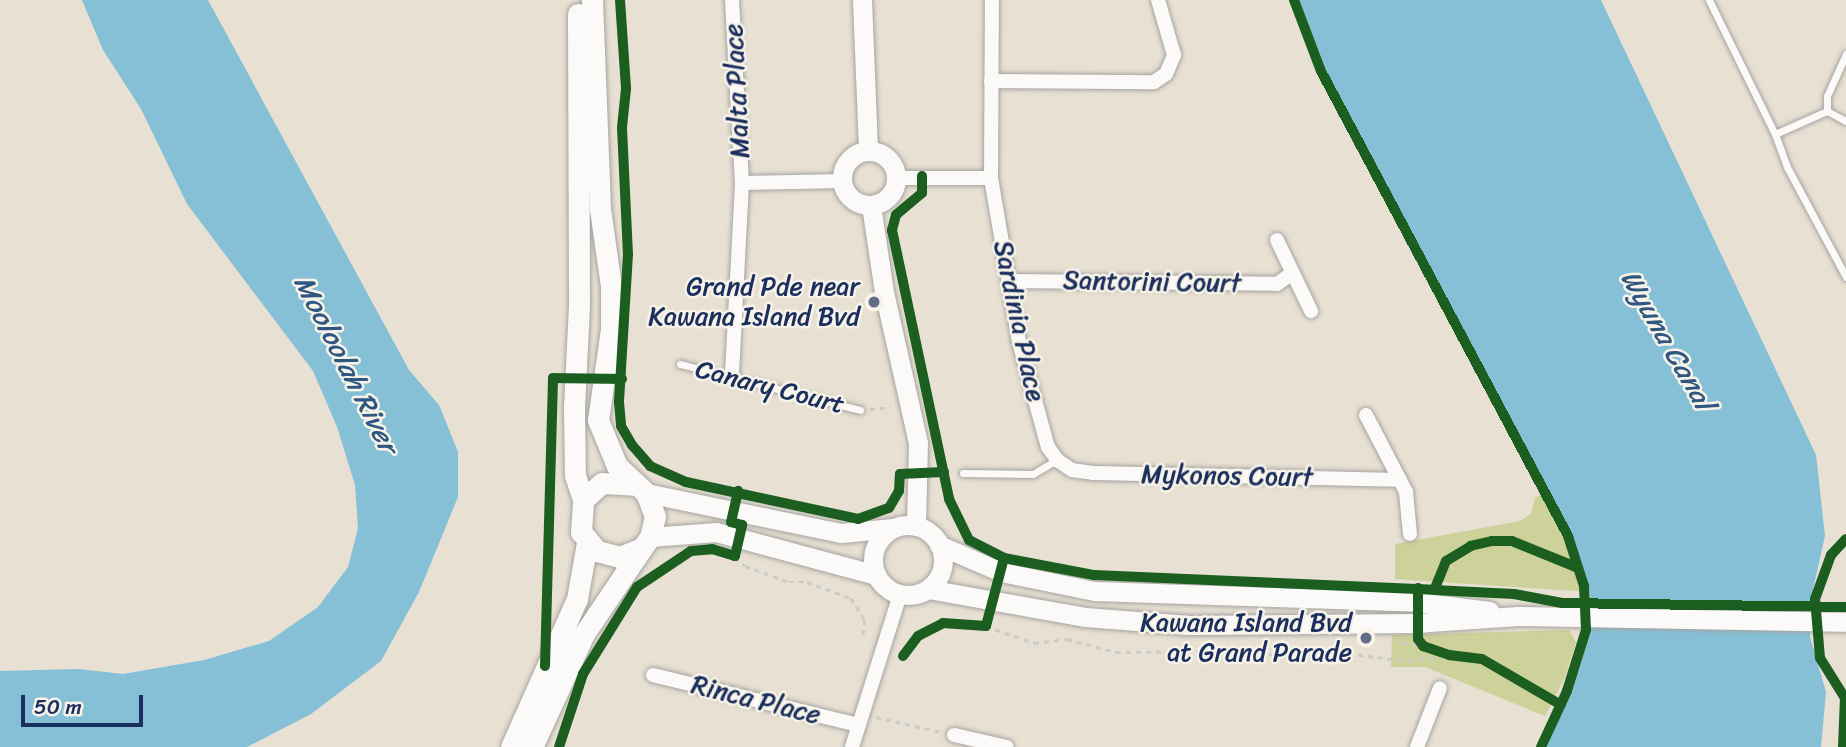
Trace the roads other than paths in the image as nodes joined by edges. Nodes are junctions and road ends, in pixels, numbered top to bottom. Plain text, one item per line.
1 (578, 0) edge
2 (592, 0) edge
3 (732, 0) edge
4 (862, 0) edge
5 (992, 0) edge
6 (1158, 0) edge
7 (1709, 0) edge
8 (1846, 54) edge
9 (990, 81) junction
10 (1827, 111) junction
11 (1846, 121) edge
12 (1775, 134) junction
13 (868, 151) junction
14 (897, 178) junction
15 (991, 178) junction
16 (843, 181) junction
17 (742, 183) junction
18 (871, 205) junction
19 (1276, 240) dead end
20 (1293, 273) junction
21 (1846, 277) edge
22 (1009, 281) junction
23 (1311, 311) dead end
24 (680, 364) dead end
25 (733, 377) junction
26 (860, 410) road end
27 (1366, 415) dead end
28 (1057, 460) junction
29 (963, 473) dead end
30 (1399, 480) junction
31 (640, 489) junction
32 (583, 500) junction
33 (916, 526) junction
34 (893, 528) junction
35 (1410, 534) dead end
36 (646, 542) junction
37 (587, 543) junction
38 (939, 545) junction
39 (876, 575) junction
40 (928, 589) junction
41 (900, 595) junction
42 (1518, 617) junction
43 (1837, 621) edge
44 (653, 675) dead end
45 (1440, 688) road end
46 (860, 719) junction
47 (954, 735) road end
48 (983, 745) edge
49 (512, 747) edge
50 (531, 747) edge
51 (852, 747) edge
52 (1007, 747) edge
53 (1417, 747) edge

1 - 32 main road
2 - 31 main road
3 - 17 street, Malta Place
4 - 13 main road
5 - 9 street, Sardinia Place
6 - 9 street
7 - 12 lane
8 - 10 lane
9 - 15 street, Sardinia Place
10 - 11 lane
10 - 12 lane
12 - 21 lane
13 - 14 main road
13 - 16 main road
14 - 15 street
14 - 18 main road
15 - 22 street, Sardinia Place
16 - 17 street, Malta Place
16 - 18 main road
17 - 25 street, Malta Place
18 - 33 main road
19 - 20 street
20 - 22 street, Santorini Court
20 - 23 street
22 - 28 street, Sardinia Place
24 - 25 lane, Canary Court
25 - 26 lane, Canary Court
27 - 30 street
28 - 29 lane
28 - 30 street, Mykonos Court
30 - 35 street
31 - 32 main road
31 - 34 main road
31 - 36 main road
32 - 37 main road
33 - 34 main road
33 - 38 main road
34 - 39 main road
36 - 37 main road
36 - 39 main road
36 - 50 main road
37 - 49 main road
38 - 40 main road
38 - 42 main road
39 - 41 main road
40 - 41 main road
40 - 42 main road
41 - 46 street
42 - 43 main road
44 - 46 street, Rinca Place
45 - 53 street
46 - 51 street
47 - 48 street
48 - 52 street

